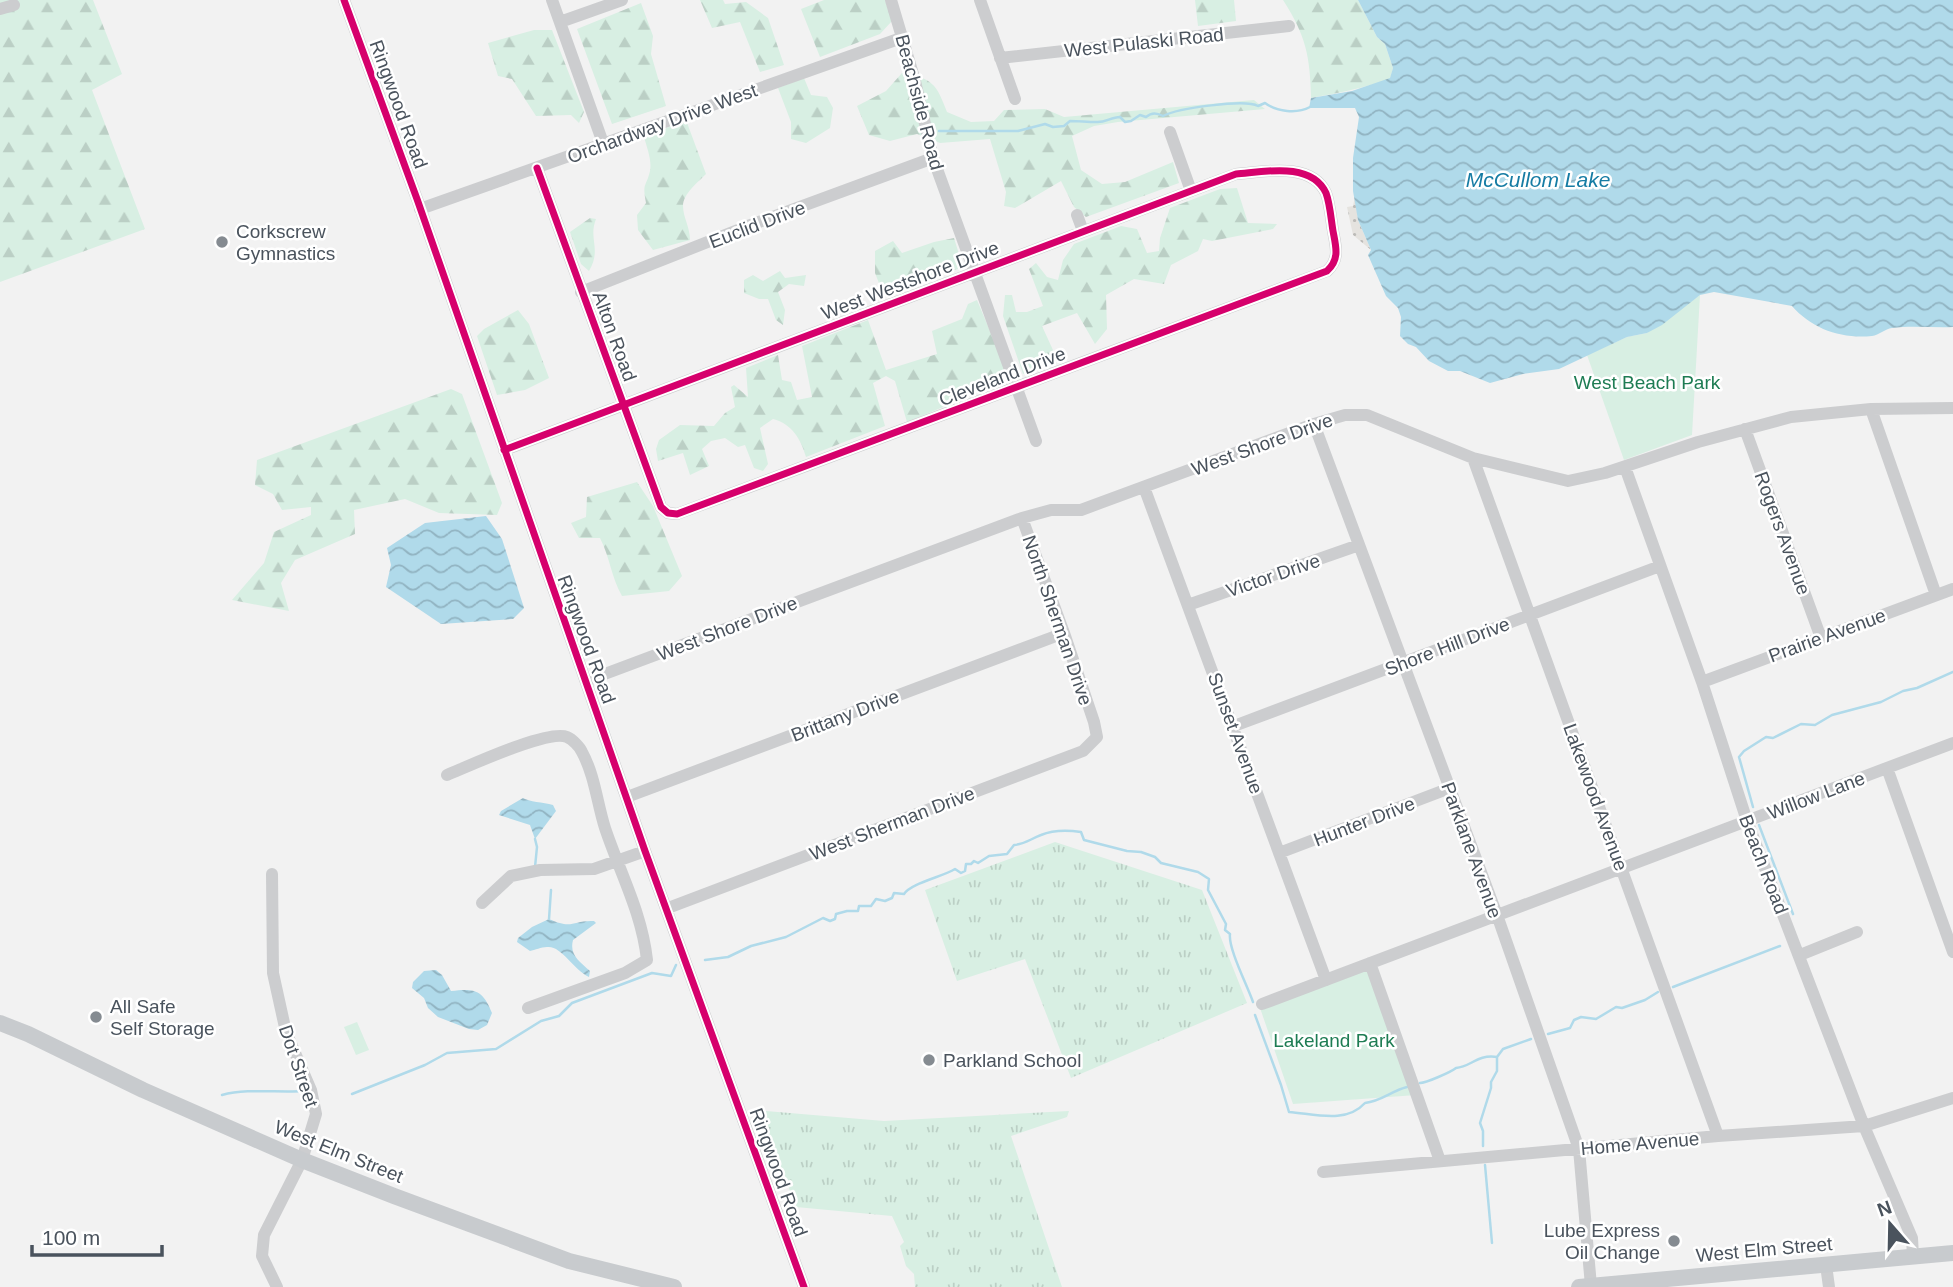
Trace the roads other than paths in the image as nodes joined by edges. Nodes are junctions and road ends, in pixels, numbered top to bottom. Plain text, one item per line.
1 (344, 0) edge
2 (552, 0) edge
3 (622, 0) edge
4 (891, 0) edge
5 (980, 0) edge
6 (14, 5) dead end
7 (0, 9) edge
8 (560, 22) junction
9 (1289, 26) dead end
10 (904, 37) junction
11 (1000, 58) junction
12 (1015, 99) dead end
13 (1170, 132) dead end
14 (603, 143) junction
15 (933, 158) junction
16 (537, 168) junction
17 (1191, 191) junction
18 (420, 209) junction
19 (1076, 215) dead end
20 (1083, 231) junction
21 (1337, 253) joint
22 (976, 271) junction
23 (581, 292) junction
24 (1017, 388) junction
25 (624, 406) junction
26 (1953, 408) edge
27 (1871, 409) junction
28 (1314, 424) junction
29 (1745, 429) junction
30 (1036, 441) dead end
31 (504, 450) junction
32 (1474, 458) junction
33 (1625, 467) junction
34 (1144, 487) junction
35 (668, 513) joint
36 (1022, 518) junction
37 (1359, 545) junction
38 (1660, 566) junction
39 (1953, 589) edge
40 (1937, 595) junction
41 (1188, 605) junction
42 (1528, 614) junction
43 (1064, 633) junction
44 (1821, 638) junction
45 (1405, 663) junction
46 (586, 681) junction
47 (1702, 682) junction
48 (1094, 722) joint
49 (1234, 726) junction
50 (1953, 743) edge
51 (1887, 768) junction
52 (447, 775) dead end
53 (1450, 788) junction
54 (626, 797) junction
55 (1747, 821) junction
56 (645, 851) junction
57 (1279, 853) junction
58 (617, 861) junction
59 (1623, 868) junction
60 (272, 874) dead end
61 (482, 903) dead end
62 (668, 908) junction
63 (1497, 915) junction
64 (1857, 932) dead end
65 (1953, 952) edge
66 (1800, 955) junction
67 (1370, 963) junction
68 (1326, 980) junction
69 (1262, 1004) dead end
70 (528, 1009) dead end
71 (0, 1023) edge
72 (1953, 1098) edge
73 (1864, 1126) junction
74 (1718, 1136) junction
75 (1579, 1149) junction
76 (302, 1160) junction
77 (1440, 1161) junction
78 (1323, 1172) dead end
79 (1953, 1253) edge
80 (1913, 1256) junction
81 (1826, 1265) junction
82 (276, 1287) edge
83 (674, 1287) edge
84 (804, 1287) edge
85 (1585, 1287) edge
86 (1829, 1287) edge

1 - 18 street, Ringwood Road
2 - 8 street
3 - 8 street
4 - 10 street, Beachside Road
5 - 11 street
6 - 7 street
8 - 14 street
9 - 11 street, West Pulaski Road
10 - 14 street, Orchardway Drive West
10 - 15 street, Beachside Road
11 - 12 street
13 - 17 street
14 - 16 street, Orchardway Drive West
15 - 22 street, Beachside Road
15 - 23 street, Euclid Drive
16 - 18 street, Orchardway Drive West
16 - 23 street, Alton Road
17 - 20 street, West Westshore Drive
17 - 21 street, West Westshore Drive
18 - 31 street, Ringwood Road
19 - 20 street
20 - 22 street, West Westshore Drive
21 - 24 street, Cleveland Drive
22 - 24 street, Beachside Road
22 - 25 street, West Westshore Drive
23 - 25 street, Alton Road
24 - 30 street, Beachside Road
24 - 35 street, Cleveland Drive
25 - 31 street, West Westshore Drive
25 - 35 street, Alton Road
26 - 27 street, West Shore Drive
27 - 29 street, West Shore Drive
27 - 40 street
28 - 32 street, West Shore Drive
28 - 34 street, West Shore Drive
28 - 37 street, Parklane Avenue
29 - 33 street, West Shore Drive
29 - 44 street, Rogers Avenue
31 - 46 street, Ringwood Road
32 - 33 street, West Shore Drive
32 - 42 street, Lakewood Avenue
33 - 38 street, Beach Road
34 - 36 street, West Shore Drive
34 - 41 street, Sunset Avenue
36 - 43 street, North Sherman Drive
36 - 46 street, West Shore Drive
37 - 41 street, Victor Drive
37 - 45 street, Parklane Avenue
38 - 42 street, Shore Hill Drive
38 - 47 street, Beach Road
39 - 40 street, Prairie Avenue
40 - 44 street, Prairie Avenue
41 - 49 street, Sunset Avenue
42 - 45 street, Shore Hill Drive
42 - 59 street, Lakewood Avenue
43 - 48 street, North Sherman Drive
43 - 54 street, Brittany Drive
44 - 47 street, Prairie Avenue
45 - 49 street, Shore Hill Drive
45 - 53 street, Parklane Avenue
46 - 54 street, Ringwood Road
47 - 55 street, Beach Road
48 - 62 street, West Sherman Drive
49 - 57 street, Sunset Avenue
50 - 51 street, Willow Lane
51 - 55 street, Willow Lane
51 - 65 street
52 - 58 street
53 - 57 street, Hunter Drive
53 - 63 street, Parklane Avenue
54 - 56 street, Ringwood Road
55 - 59 street, Willow Lane
55 - 66 street, Beach Road
56 - 58 street
56 - 62 street, Ringwood Road
57 - 68 street, Sunset Avenue
58 - 61 street
58 - 70 street
59 - 63 street, Willow Lane
59 - 74 street, Lakewood Avenue
60 - 76 street, Dot Street
62 - 84 street, Ringwood Road
63 - 67 street, Willow Lane
63 - 75 street, Parklane Avenue
64 - 66 street
66 - 73 street, Beach Road
67 - 68 street, Willow Lane
67 - 77 street
68 - 69 street, Willow Lane
71 - 76 main road, West Elm Street
72 - 73 street, Home Avenue
73 - 74 street, Home Avenue
73 - 80 street, Beach Road
74 - 75 street, Home Avenue
75 - 77 street, Home Avenue
75 - 85 street, Parklane Avenue
76 - 82 street, Dot Street
76 - 83 main road, West Elm Street
77 - 78 street, Home Avenue
79 - 80 main road, West Elm Street
80 - 81 main road, West Elm Street
81 - 85 main road, West Elm Street
81 - 86 street

